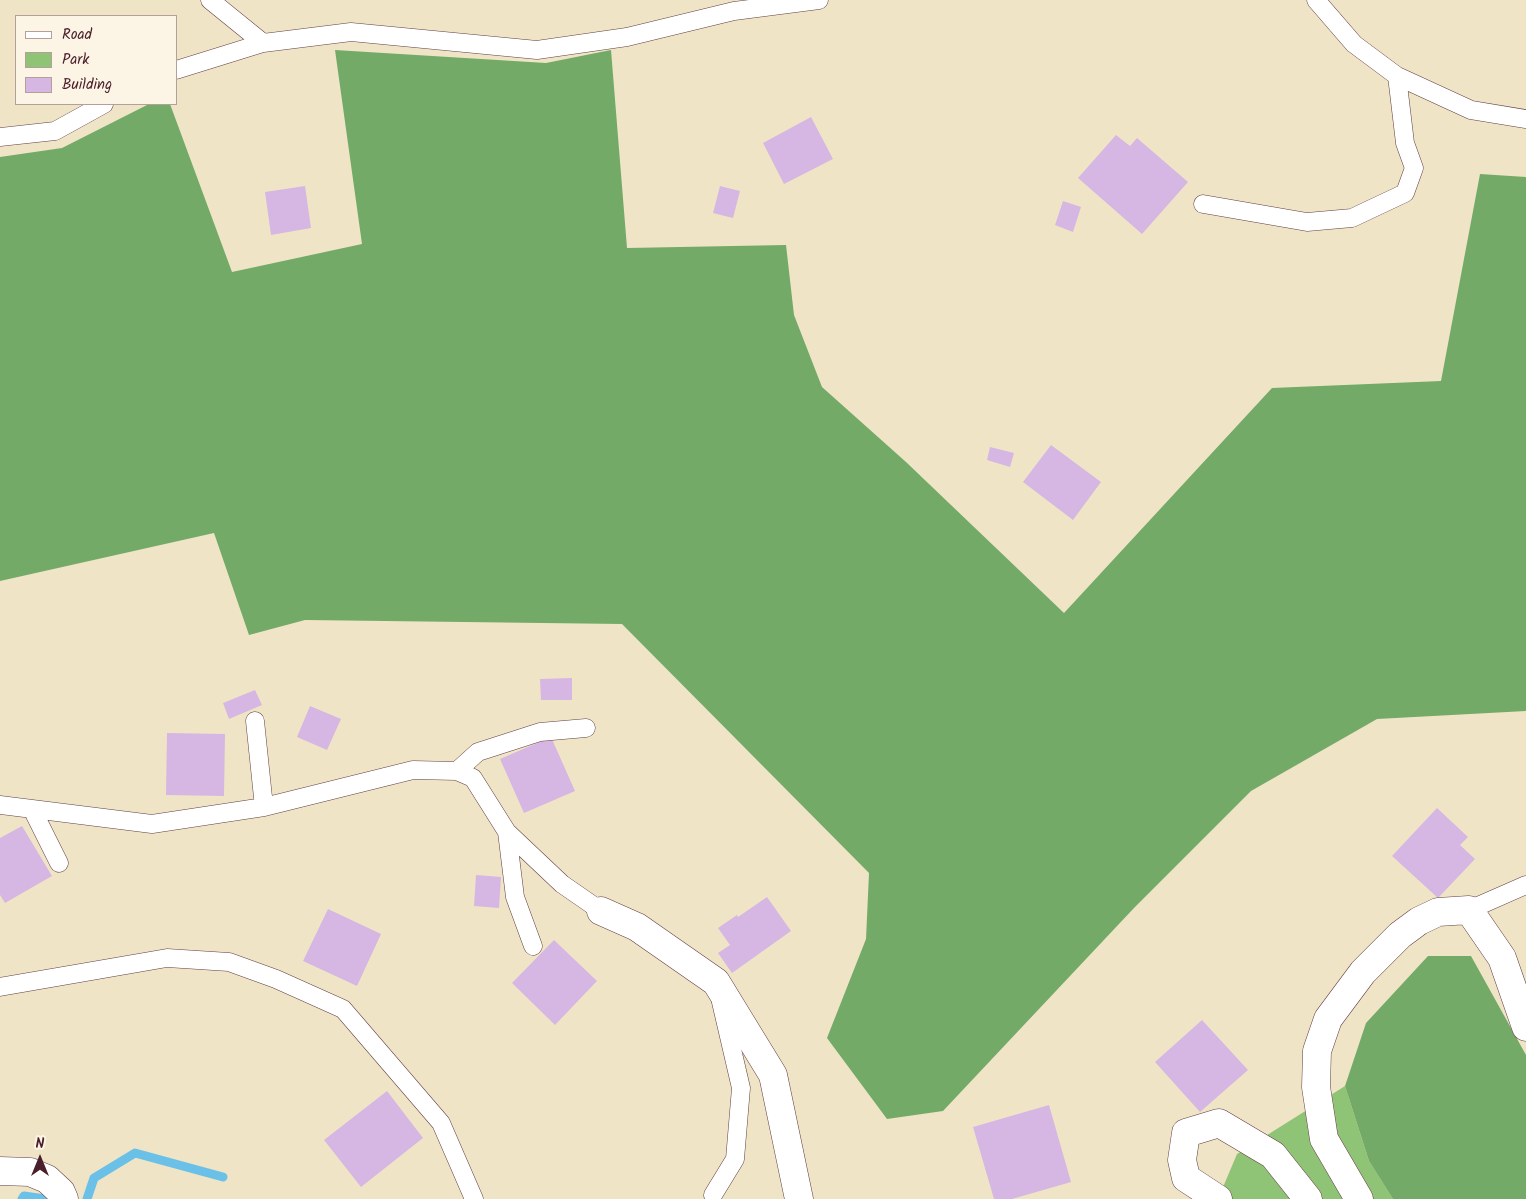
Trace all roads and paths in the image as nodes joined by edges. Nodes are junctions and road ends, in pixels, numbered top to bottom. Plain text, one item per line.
1 (210, 0) edge
2 (819, 0) edge
3 (1316, 0) edge
4 (263, 42) junction
5 (178, 69) edge
6 (1397, 76) junction
7 (102, 105) edge
8 (1526, 119) edge
9 (0, 137) edge
10 (1203, 204) dead end
11 (255, 722) dead end
12 (586, 728) dead end
13 (457, 771) junction
14 (0, 804) edge
15 (264, 807) junction
16 (32, 810) junction
17 (507, 832) junction
18 (59, 863) dead end
19 (1526, 885) edge
20 (1469, 910) junction
21 (601, 912) joint
22 (533, 946) dead end
23 (716, 982) junction
24 (0, 987) edge
25 (1526, 1027) edge
26 (0, 1171) edge
27 (713, 1195) dead end
28 (64, 1199) edge
29 (474, 1199) edge
30 (799, 1199) edge
31 (1218, 1199) edge
32 (1308, 1199) edge
33 (1359, 1199) edge

1 - 4 lane
2 - 4 lane
3 - 6 lane
4 - 5 lane
6 - 8 lane
6 - 10 lane
7 - 9 lane
11 - 15 lane
12 - 13 lane
13 - 15 lane
13 - 17 lane
14 - 16 lane
15 - 16 lane
16 - 18 lane
17 - 21 lane
17 - 22 lane
19 - 20 lane
20 - 25 street
20 - 33 street
21 - 23 street
23 - 27 lane
23 - 30 street
24 - 29 lane
26 - 28 street
31 - 32 street

